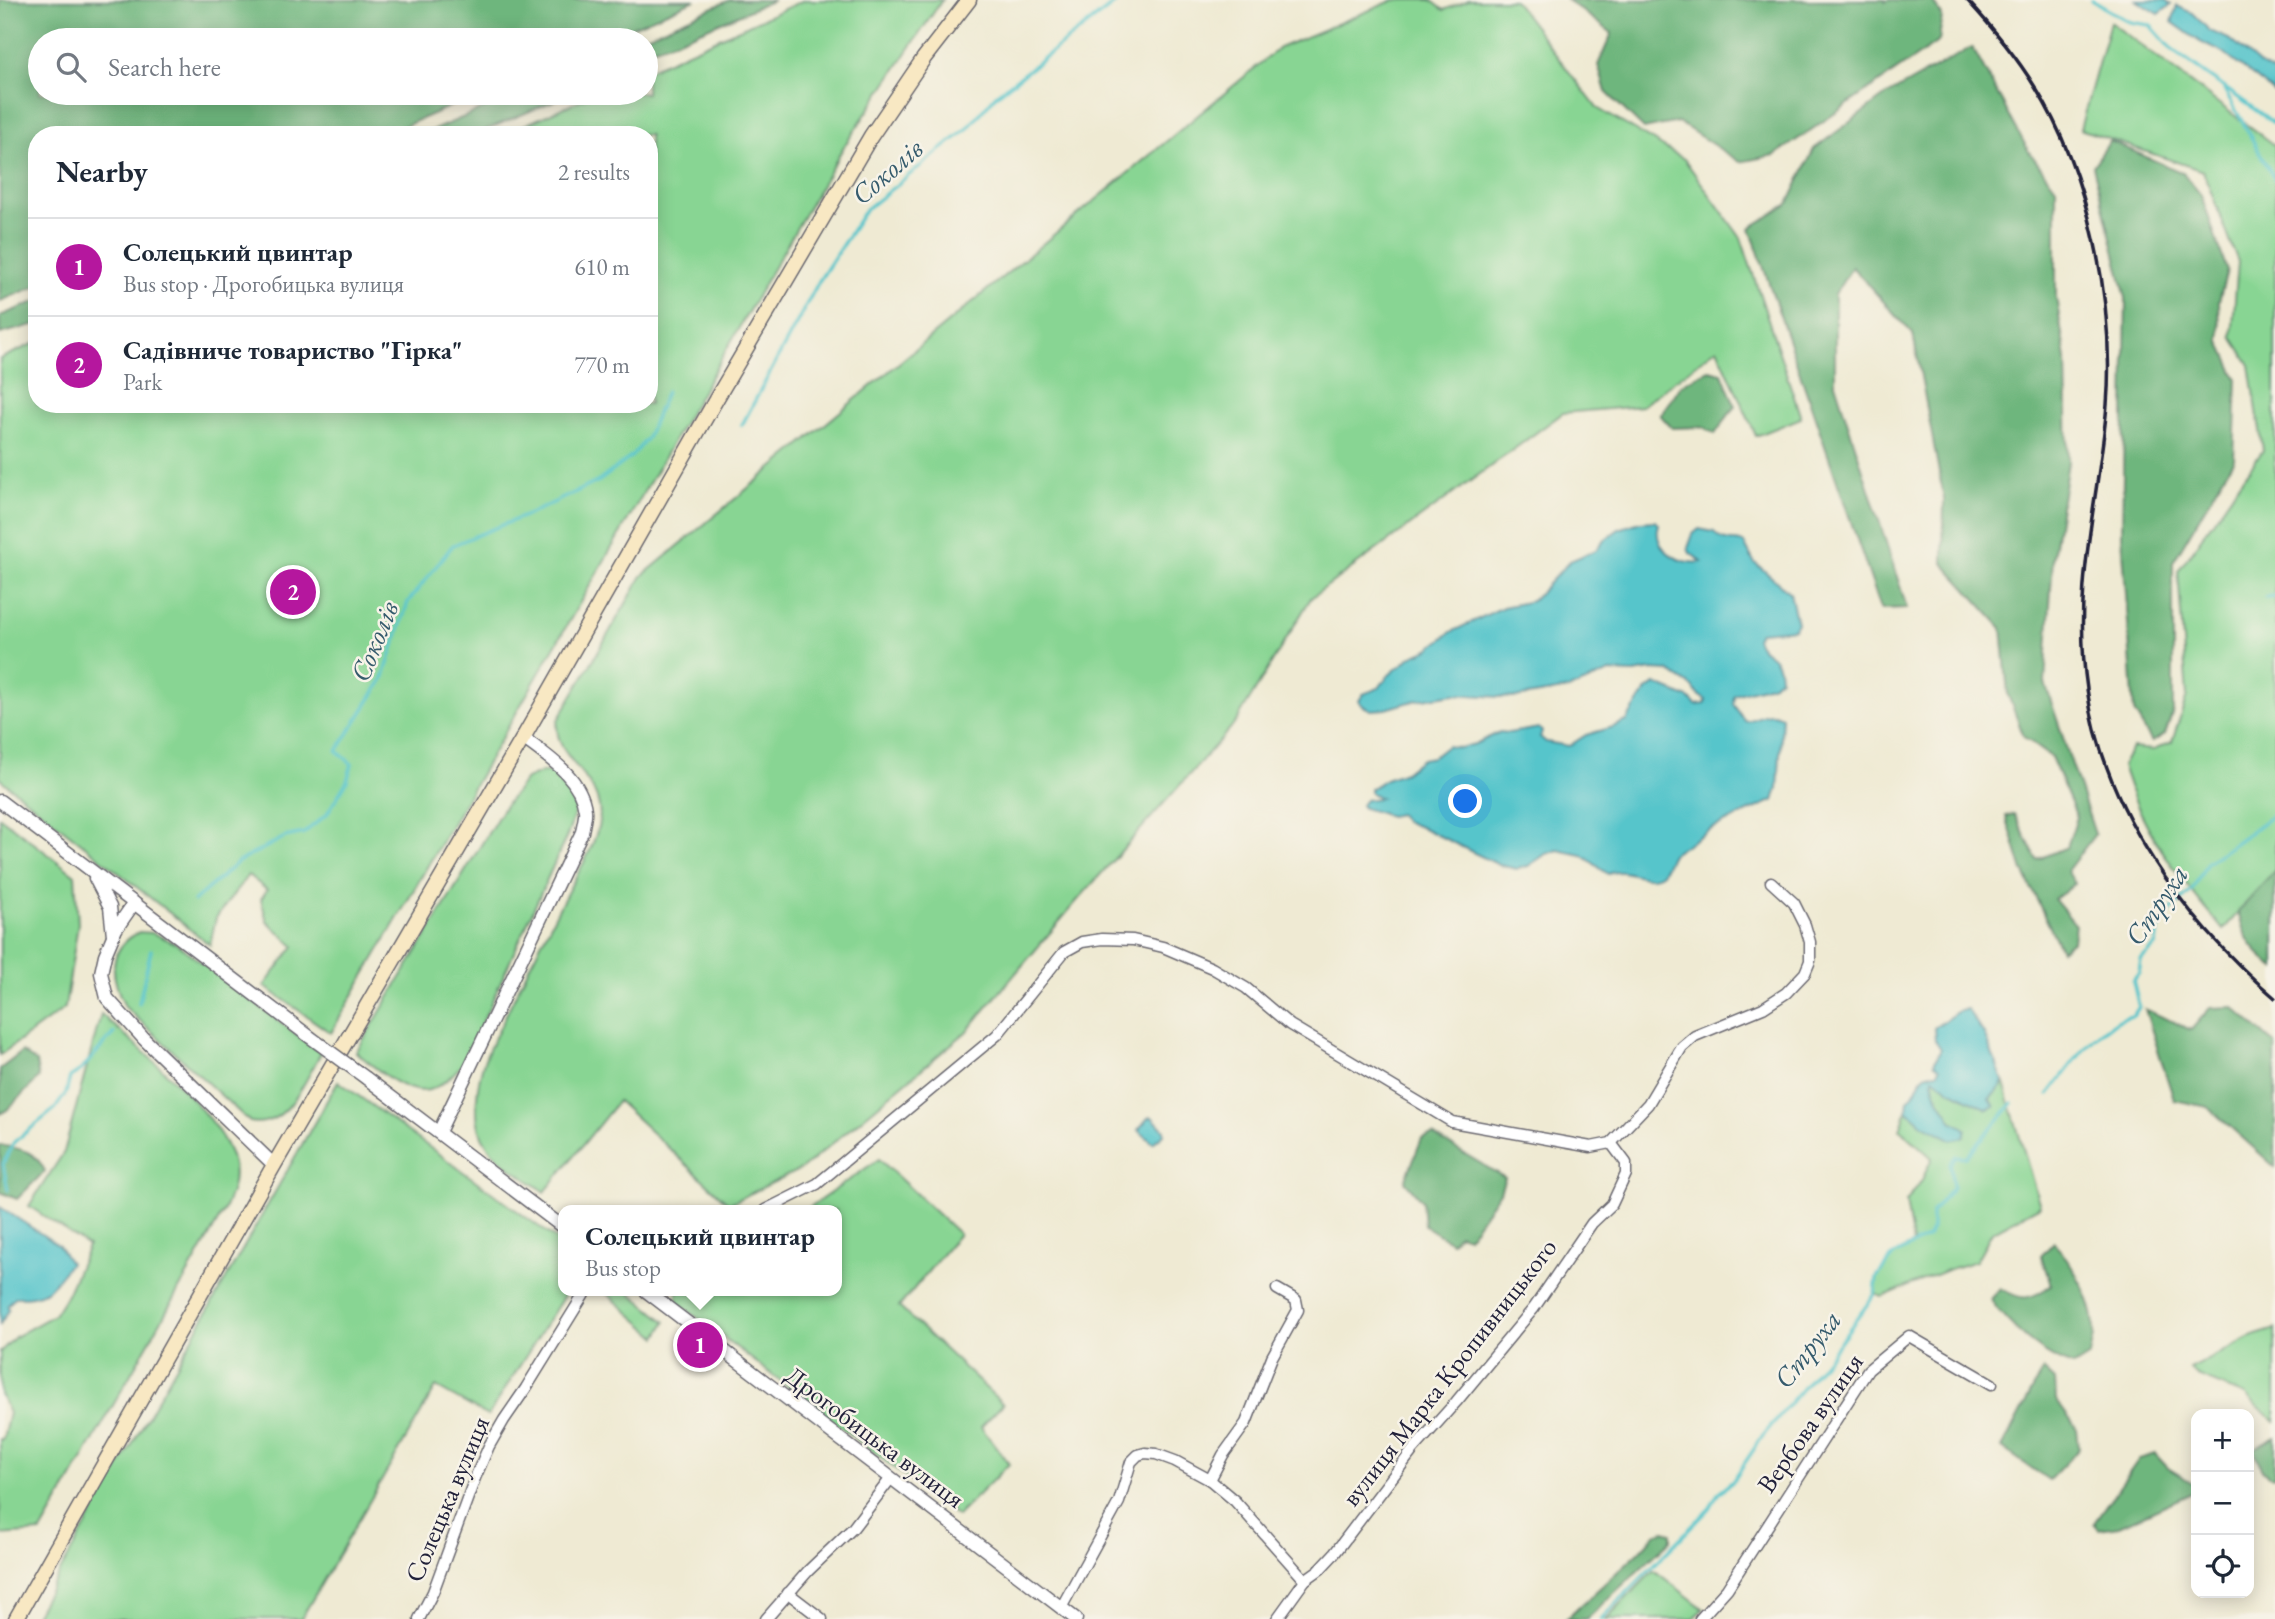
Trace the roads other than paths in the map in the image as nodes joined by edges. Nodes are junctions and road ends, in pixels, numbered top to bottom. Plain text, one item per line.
1 (969, 0) edge
2 (523, 738) junction
3 (0, 801) edge
4 (87, 866) junction
5 (1771, 882) dead end
6 (134, 903) junction
7 (113, 935) junction
8 (439, 1132) junction
9 (1611, 1143) junction
10 (274, 1165) junction
11 (775, 1205) edge
12 (558, 1224) edge
13 (1277, 1289) dead end
14 (583, 1296) edge
15 (659, 1296) edge
16 (1992, 1384) dead end
17 (891, 1478) junction
18 (1210, 1480) junction
19 (1305, 1580) junction
20 (788, 1593) junction
21 (1061, 1608) junction
22 (16, 1619) edge
23 (419, 1619) edge
24 (766, 1619) edge
25 (822, 1619) edge
26 (1076, 1619) edge
27 (1277, 1619) edge
28 (1700, 1619) edge

1 - 2 main road
2 - 8 street
2 - 10 main road
3 - 4 street
4 - 6 street
4 - 7 street
5 - 9 street
6 - 7 street
6 - 8 street, bridge
7 - 10 street
8 - 12 street
9 - 11 street
9 - 19 street, вулиця Марка Кропивницького
10 - 22 main road
13 - 18 street
14 - 23 street, Солецька вулиця
15 - 17 street, Дрогобицька вулиця
16 - 28 street, Вербова вулиця
17 - 20 street
17 - 21 street, Дрогобицька вулиця
18 - 19 street
18 - 21 street
19 - 27 street, вулиця Марка Кропивницького
20 - 24 street
20 - 25 street
21 - 26 street, Дрогобицька вулиця

